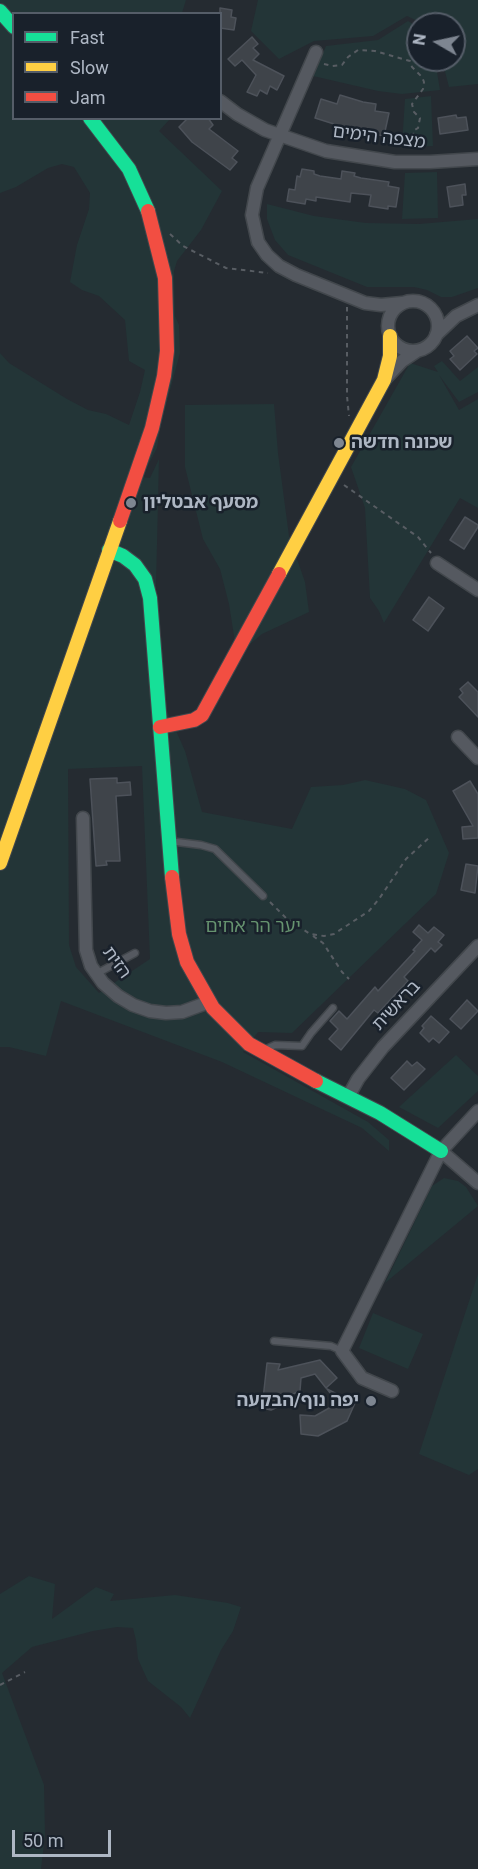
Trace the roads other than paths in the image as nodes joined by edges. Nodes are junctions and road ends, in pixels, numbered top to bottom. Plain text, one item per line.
1 (0, 11) edge
2 (12, 25) edge
3 (314, 56) road end
4 (222, 102) edge
5 (92, 120) edge
6 (279, 136) junction
7 (478, 159) edge
8 (361, 301) junction
9 (402, 303) junction
10 (478, 305) edge
11 (430, 308) junction
12 (464, 311) junction
13 (389, 332) junction
14 (436, 335) junction
15 (419, 350) junction
16 (384, 380) junction
17 (109, 550) junction
18 (437, 563) road end
19 (478, 590) edge
20 (160, 727) junction
21 (458, 737) dead end
22 (478, 758) edge
23 (83, 818) dead end
24 (169, 842) junction
25 (0, 863) edge
26 (263, 896) road end
27 (478, 946) edge
28 (135, 953) dead end
29 (96, 974) junction
30 (209, 1002) junction
31 (333, 1008) dead end
32 (261, 1052) junction
33 (348, 1097) junction
34 (478, 1111) edge
35 (441, 1151) junction
36 (478, 1183) edge
37 (274, 1341) dead end
38 (342, 1351) junction
39 (392, 1391) dead end

1 - 2 street
3 - 6 street
4 - 6 street, מצפה הימים
5 - 17 street
6 - 7 street, מצפה הימים
6 - 8 street
8 - 9 street
8 - 13 street
9 - 11 street
9 - 13 street
10 - 12 street
11 - 12 street
11 - 14 street
12 - 14 street
13 - 15 street
13 - 16 street
14 - 15 street
15 - 16 street
16 - 20 street
17 - 20 street
17 - 25 street
18 - 19 street
20 - 24 street
21 - 22 street
23 - 29 street, הזית
24 - 26 lane
24 - 30 street
27 - 33 street, בראשית
28 - 29 lane
29 - 30 street, הזית
30 - 32 street
31 - 32 lane
32 - 33 street
33 - 35 street
34 - 35 street
35 - 36 street
35 - 38 street
37 - 38 lane
38 - 39 street

